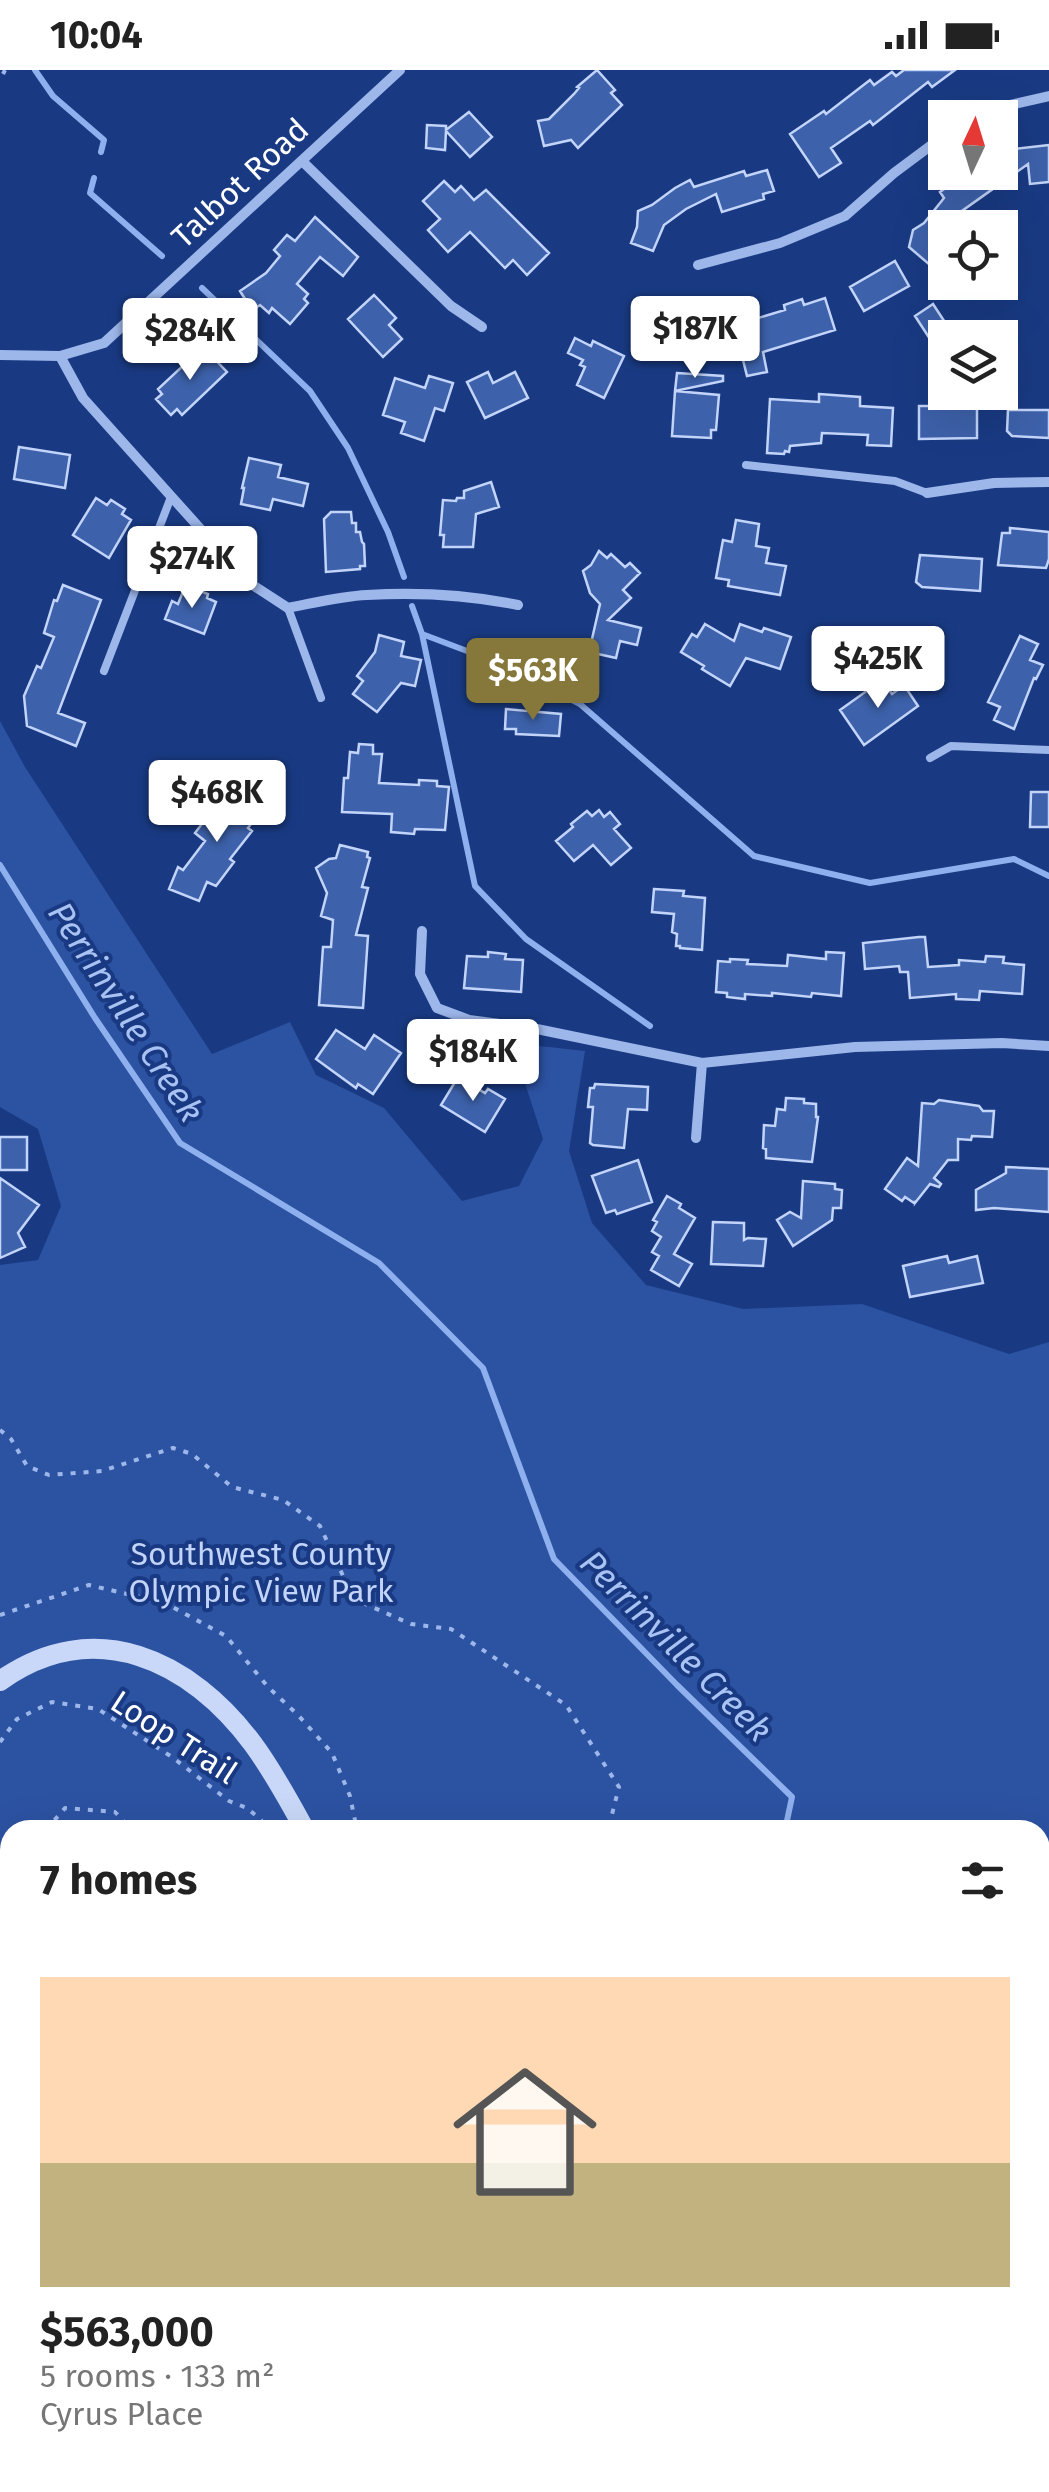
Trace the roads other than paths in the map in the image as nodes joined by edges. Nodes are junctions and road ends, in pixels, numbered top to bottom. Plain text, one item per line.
1 (400, 70) edge
2 (1049, 96) edge
3 (1018, 103) edge
4 (928, 148) edge
5 (302, 160) junction
6 (698, 265) dead end
7 (482, 327) dead end
8 (0, 355) edge
9 (60, 356) junction
10 (746, 464) dead end
11 (1049, 482) edge
12 (927, 493) joint
13 (171, 497) junction
14 (518, 606) dead end
15 (288, 608) junction
16 (104, 671) dead end
17 (320, 698) dead end
18 (1049, 750) edge
19 (930, 758) dead end
20 (422, 931) dead end
21 (1049, 1046) edge
22 (702, 1063) junction
23 (696, 1138) dead end
24 (0, 1680) edge
25 (299, 1820) edge

1 - 5 street, Talbot Road
2 - 3 street
4 - 6 street
5 - 7 street
5 - 9 street, Talbot Road
8 - 9 street, Talbot Road
9 - 13 street
10 - 12 lane
11 - 12 street
13 - 15 street
13 - 16 lane
14 - 15 street
15 - 17 lane
18 - 19 lane
20 - 22 street
21 - 22 street
22 - 23 street
24 - 25 main road

